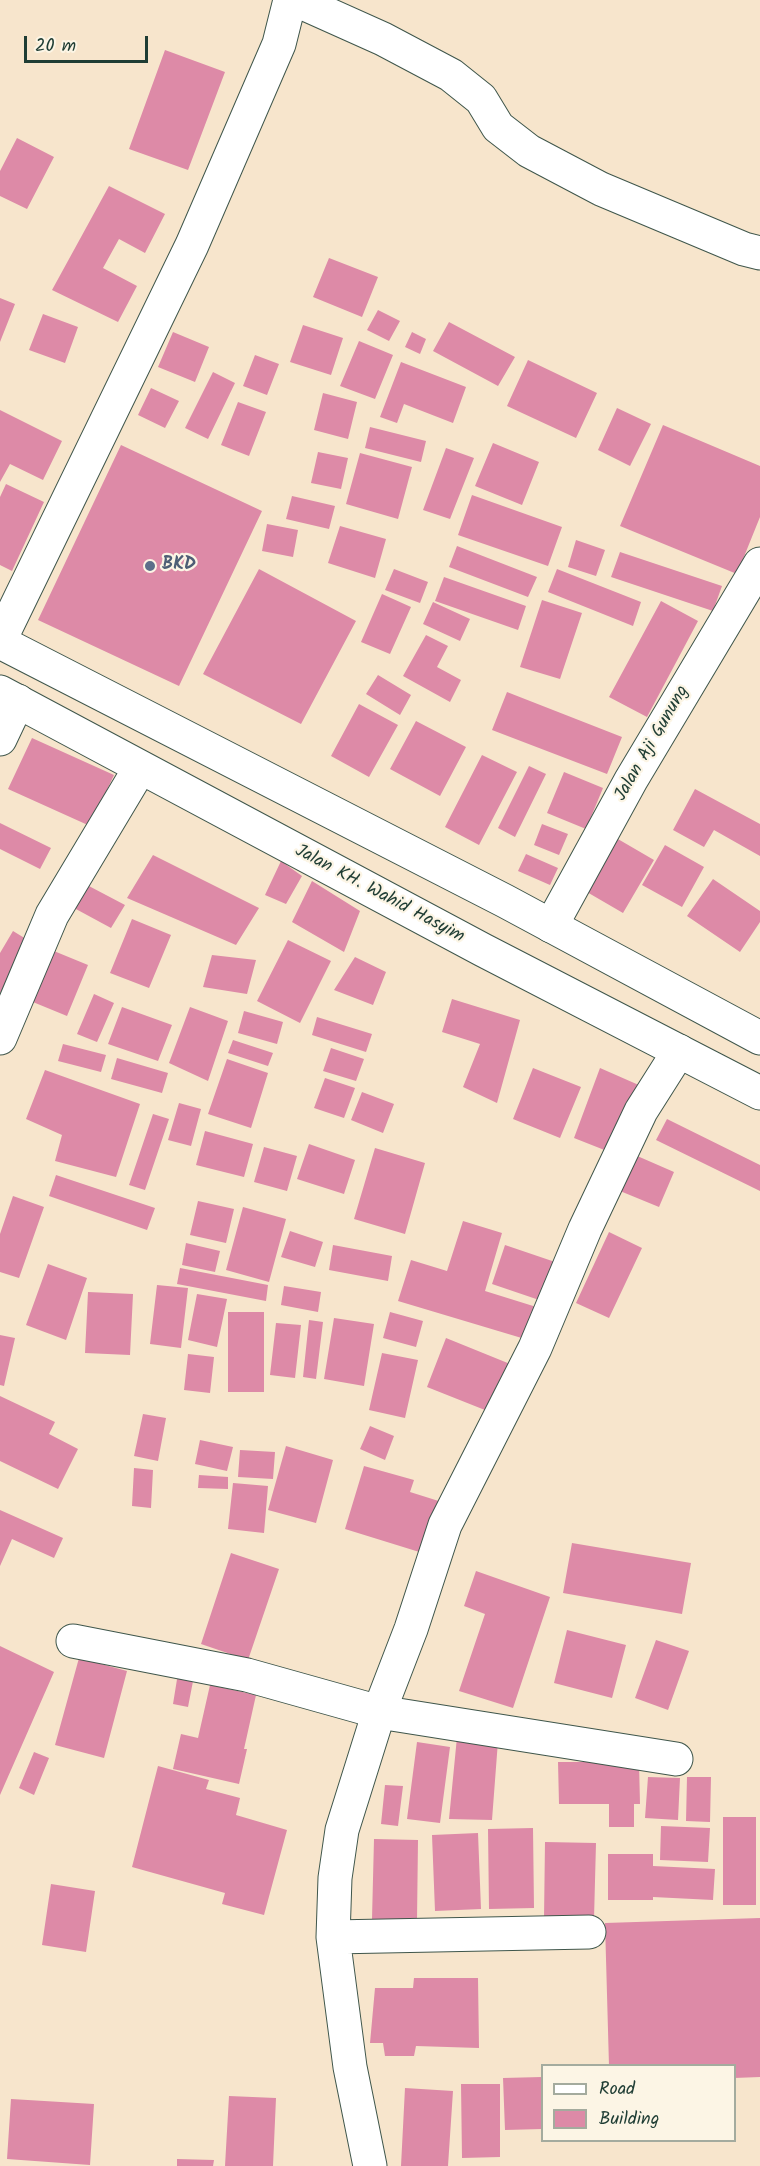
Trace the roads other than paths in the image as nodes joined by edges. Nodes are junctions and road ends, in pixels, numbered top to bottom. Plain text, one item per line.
1 (291, 0) edge
2 (296, 0) edge
3 (760, 253) edge
4 (760, 564) edge
5 (0, 641) edge
6 (9, 697) edge
7 (0, 739) edge
8 (140, 768) junction
9 (551, 926) junction
10 (0, 1038) edge
11 (760, 1038) edge
12 (679, 1051) junction
13 (760, 1093) edge
14 (73, 1641) dead end
15 (379, 1712) junction
16 (676, 1759) dead end
17 (589, 1932) dead end
18 (333, 1937) junction
19 (370, 2166) edge

1 - 5 main road
2 - 3 main road
4 - 9 main road, Jalan Aji Gunung
5 - 9 main road
6 - 7 main road
6 - 8 main road, Jalan KH. Wahid Hasyim
8 - 10 main road
8 - 12 main road, Jalan KH. Wahid Hasyim
9 - 11 main road
12 - 13 main road, Jalan KH. Wahid Hasyim
12 - 15 main road
14 - 15 main road
15 - 16 main road
15 - 18 main road
17 - 18 main road
18 - 19 main road

